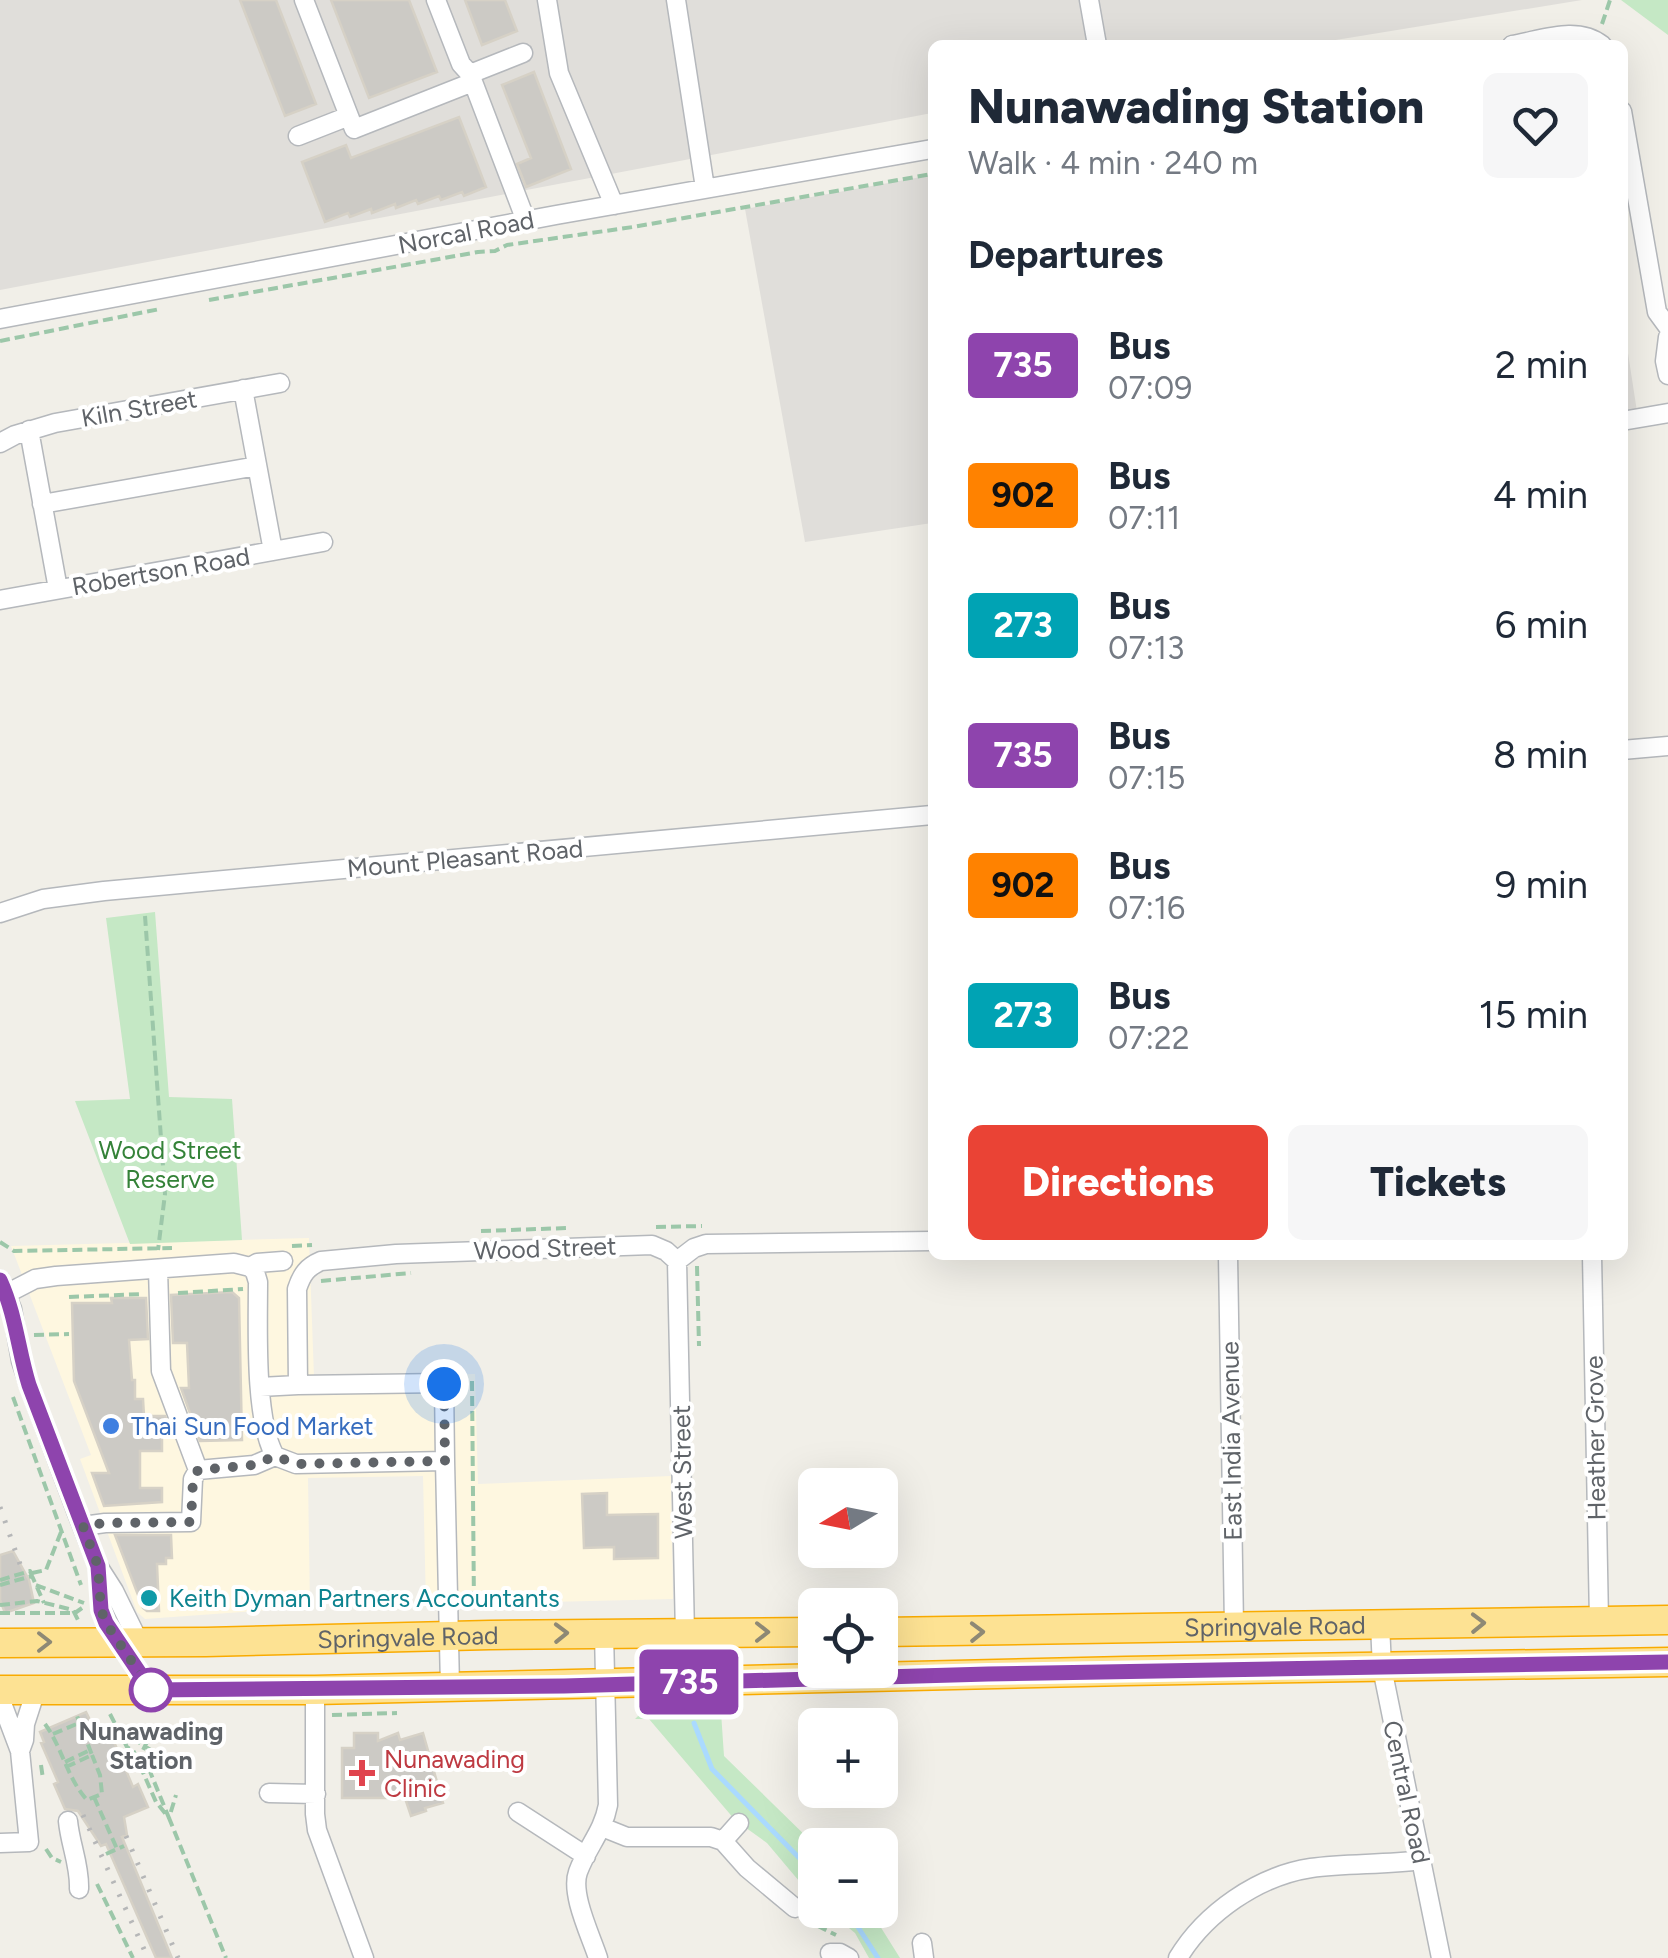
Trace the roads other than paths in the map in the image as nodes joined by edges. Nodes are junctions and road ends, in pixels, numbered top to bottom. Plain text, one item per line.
1 (304, 0) edge
2 (436, 0) edge
3 (547, 0) edge
4 (676, 0) edge
5 (1089, 0) edge
6 (1096, 40) edge
7 (1539, 40) edge
8 (1593, 40) edge
9 (523, 53) dead end
10 (472, 78) junction
11 (349, 116) junction
12 (298, 136) dead end
13 (1628, 145) edge
14 (928, 149) edge
15 (706, 188) junction
16 (614, 205) junction
17 (526, 221) junction
18 (0, 319) edge
19 (1668, 327) edge
20 (1668, 337) edge
21 (1668, 375) edge
22 (280, 382) dead end
23 (244, 389) junction
24 (1668, 413) edge
25 (1628, 420) edge
26 (29, 430) junction
27 (0, 442) edge
28 (257, 466) junction
29 (42, 504) junction
30 (323, 542) dead end
31 (273, 551) junction
32 (58, 590) junction
33 (0, 600) edge
34 (1668, 746) edge
35 (1628, 749) edge
36 (928, 815) edge
37 (0, 913) edge
38 (928, 1240) edge
39 (1228, 1260) edge
40 (1592, 1260) edge
41 (283, 1261) dead end
42 (678, 1261) junction
43 (250, 1266) junction
44 (158, 1270) junction
45 (3, 1287) edge
46 (298, 1385) junction
47 (260, 1387) junction
48 (275, 1456) junction
49 (445, 1461) junction
50 (198, 1470) junction
51 (83, 1526) junction
52 (1668, 1620) edge
53 (1599, 1621) junction
54 (1380, 1624) junction
55 (1234, 1627) junction
56 (686, 1632) junction
57 (798, 1632) edge
58 (898, 1632) edge
59 (604, 1633) junction
60 (448, 1635) junction
61 (0, 1642) edge
62 (129, 1642) junction
63 (1668, 1662) edge
64 (1382, 1668) junction
65 (686, 1682) junction
66 (606, 1684) junction
67 (450, 1687) junction
68 (0, 1690) edge
69 (36, 1690) junction
70 (151, 1690) junction
71 (315, 1690) junction
72 (0, 1698) edge
73 (20, 1752) junction
74 (269, 1793) dead end
75 (316, 1794) junction
76 (518, 1812) dead end
77 (68, 1821) dead end
78 (739, 1824) dead end
79 (602, 1827) junction
80 (724, 1841) junction
81 (0, 1843) edge
82 (586, 1856) junction
83 (1422, 1860) junction
84 (79, 1889) dead end
85 (795, 1908) road end
86 (364, 1958) edge
87 (598, 1958) edge
88 (1178, 1958) edge
89 (1441, 1958) edge

1 - 11 street
2 - 10 street
3 - 16 street
4 - 15 street
5 - 6 street
7 - 8 street
9 - 10 street
10 - 11 street
10 - 17 street
11 - 12 street
13 - 19 street
14 - 15 street, Norcal Road
15 - 16 street, Norcal Road
16 - 17 street, Norcal Road
17 - 18 street, Norcal Road
20 - 21 street
22 - 23 street, Kiln Street
23 - 26 street, Kiln Street
23 - 28 street
24 - 25 street
26 - 27 street, Kiln Street
26 - 29 street
28 - 29 street
28 - 31 street
29 - 32 street
30 - 31 street, Robertson Road
31 - 32 street, Robertson Road
32 - 33 street, Robertson Road
34 - 35 street
36 - 37 street, Mount Pleasant Road
38 - 42 street
39 - 55 street, East India Avenue
40 - 53 street, Heather Grove
41 - 43 street
42 - 46 street, Wood Street
42 - 56 street, West Street
43 - 44 street
43 - 47 street
44 - 45 street
44 - 50 street
45 - 51 street
46 - 47 street
46 - 49 street
47 - 48 street
48 - 49 street
48 - 50 street
49 - 60 street
50 - 51 street
51 - 62 street
52 - 53 highway, Springvale Road
54 -> 53 highway, Springvale Road
54 - 55 highway, Springvale Road
54 - 64 street, Central Road
58 -> 55 highway, Springvale Road
56 -> 57 highway, Springvale Road
56 - 59 highway, Springvale Road
56 - 65 street, West Street
60 -> 59 highway, Springvale Road
59 - 66 street
60 - 62 highway, Springvale Road
60 - 67 street
61 -> 62 highway, Springvale Road
62 - 70 street
63 - 64 highway, Springvale Road
64 - 65 highway, Springvale Road
64 - 83 street, Central Road
65 - 66 highway, Springvale Road
66 - 67 highway, Springvale Road
66 - 79 street
67 - 71 highway, Springvale Road
68 - 69 highway, Springvale Road
69 - 70 highway, Springvale Road
69 - 73 street
70 - 71 highway, Springvale Road
71 - 75 street
72 - 73 street
73 - 81 street
74 - 75 street
75 - 86 street
76 - 82 street
77 - 84 street
78 - 80 street
79 - 80 street
79 - 82 street
80 - 85 street
82 - 87 street
83 - 88 street
83 - 89 street, Central Road

